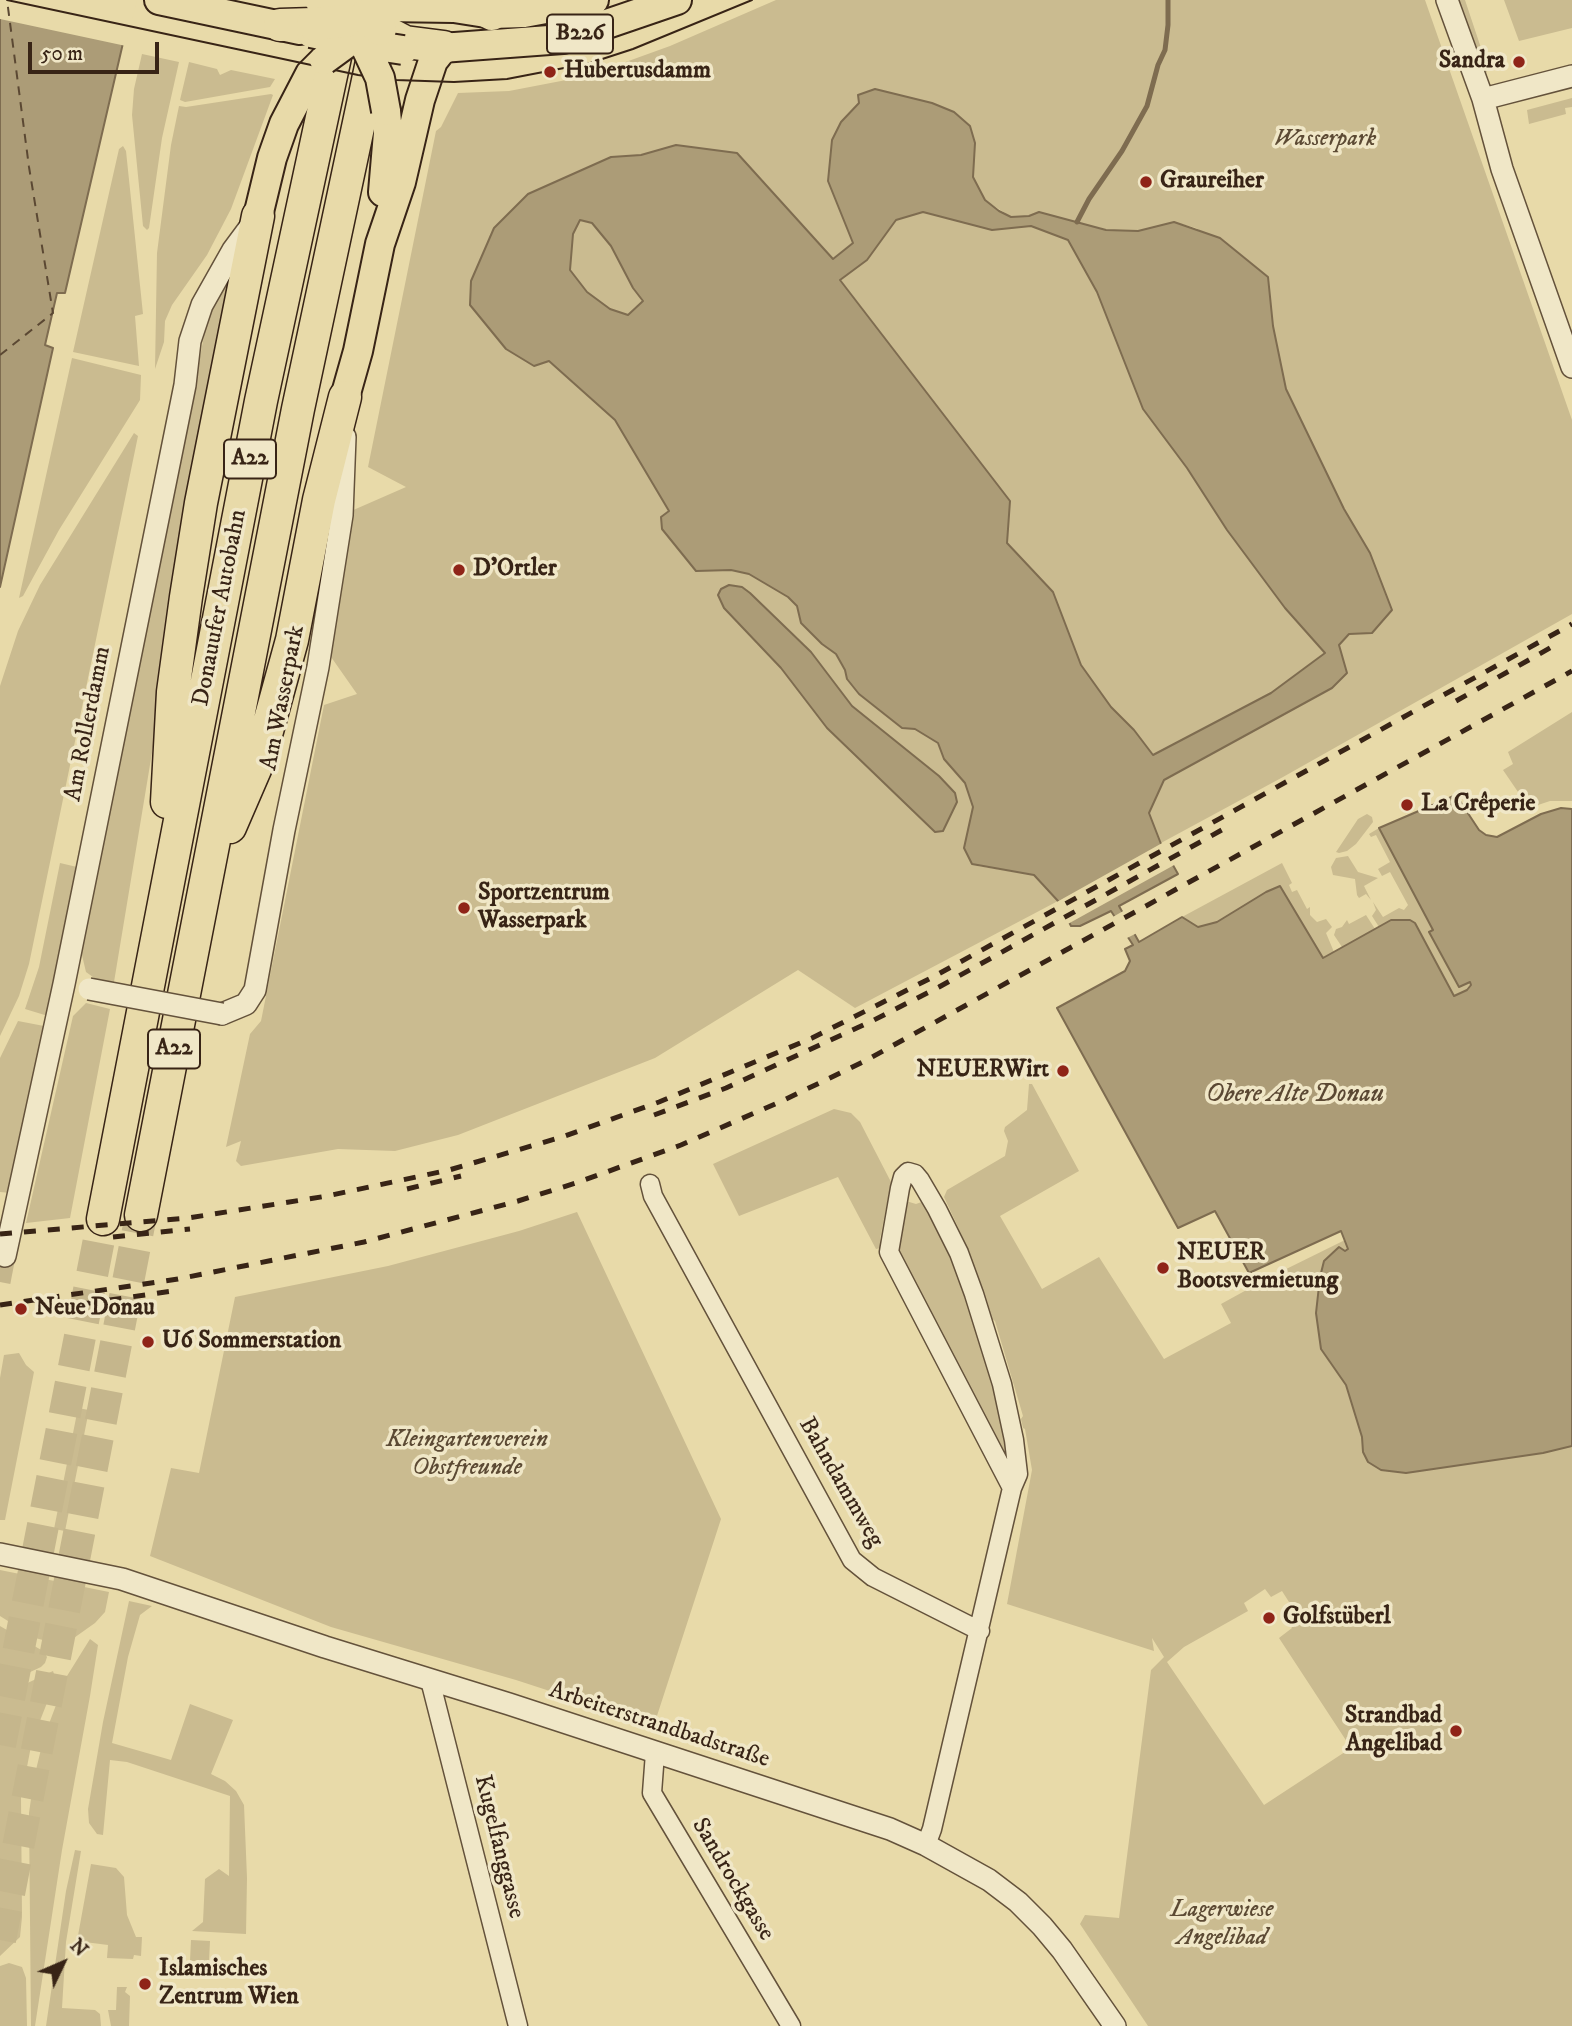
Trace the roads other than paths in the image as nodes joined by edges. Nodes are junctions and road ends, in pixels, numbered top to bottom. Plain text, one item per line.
1 (159, 0) edge
2 (594, 0) edge
3 (677, 0) edge
4 (1447, 0) edge
5 (479, 7) edge
6 (359, 17) edge
7 (280, 25) junction
8 (444, 47) junction
9 (1572, 76) edge
10 (304, 78) junction
11 (1483, 99) junction
12 (258, 216) junction
13 (380, 244) junction
14 (1572, 367) edge
15 (345, 397) junction
16 (206, 883) junction
17 (161, 920) junction
18 (64, 984) junction
19 (650, 1184) dead end
20 (141, 1215) tunnel mouth
21 (103, 1219) tunnel mouth
22 (5, 1256) dead end
23 (1012, 1488) junction
24 (0, 1554) edge
25 (980, 1631) junction
26 (430, 1680) junction
27 (655, 1753) junction
28 (926, 1845) junction
29 (518, 2026) edge
30 (791, 2026) edge
31 (1115, 2026) edge

1 - 7 main road
2 - 5 main road, B226
3 - 8 main road, B226
4 - 11 street
5 - 6 main road
6 - 7 highway
6 - 8 highway
6 - 10 main road, bridge
6 - 13 main road, bridge
6 - 16 highway, Donauufer Autobahn / A22
6 - 17 highway, Donauufer Autobahn / A22
7 - 10 main road
8 - 13 main road
9 - 11 street
10 - 12 main road
11 - 14 street
12 - 17 highway
12 - 18 street, Am Rollerdamm
13 - 15 main road
15 - 16 highway
15 - 18 street, Am Wasserpark, bridge
16 - 20 highway, Donauufer Autobahn / A22
17 - 21 highway, Donauufer Autobahn / A22
18 - 22 street, Am Rollerdamm
19 - 25 street, Bahndammweg
23 - 23 street
23 - 25 street
24 - 26 street, Arbeiterstrandbadstraße
25 - 28 street
26 - 27 street, Arbeiterstrandbadstraße
26 - 29 street, Kugelfanggasse
27 - 28 street, Arbeiterstrandbadstraße
27 - 30 street, Sandrockgasse
28 - 31 street, Arbeiterstrandbadstraße

